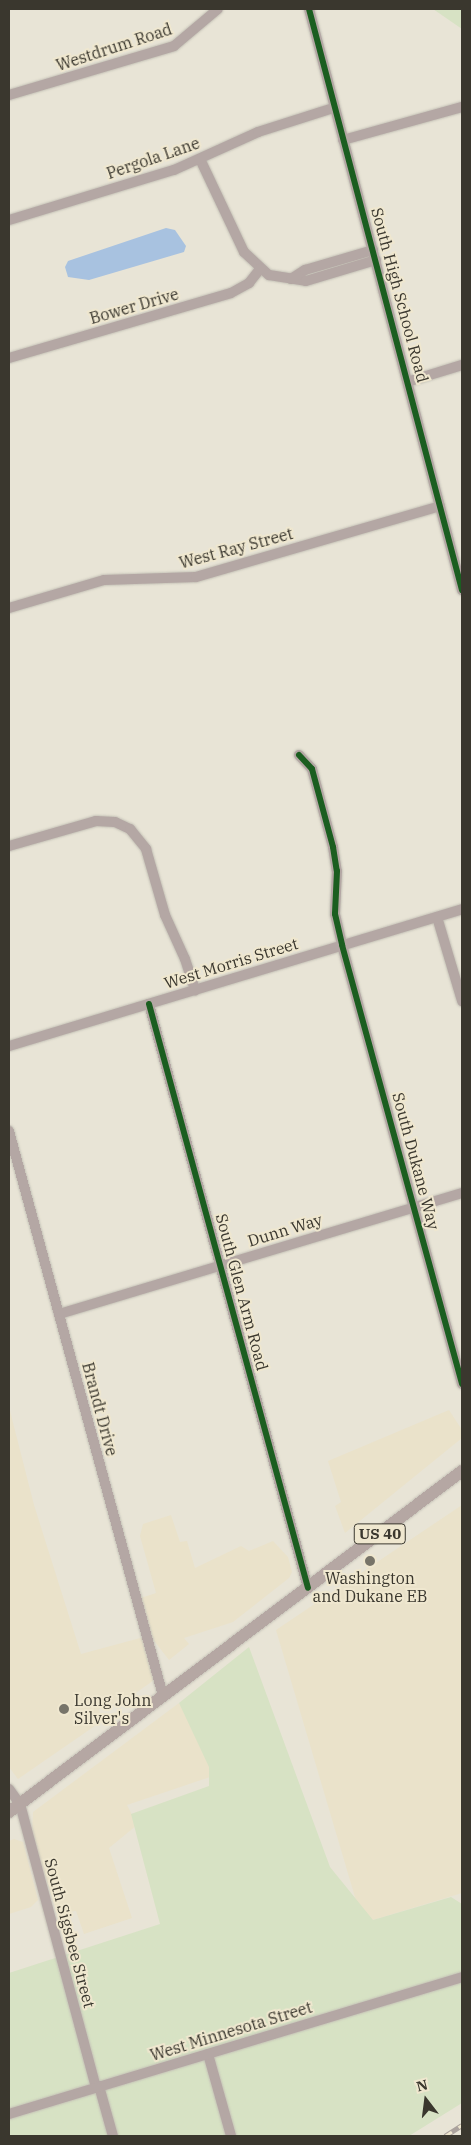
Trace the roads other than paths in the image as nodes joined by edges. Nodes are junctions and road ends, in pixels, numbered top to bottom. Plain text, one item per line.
1 (218, 9) edge
2 (309, 9) edge
3 (9, 95) edge
4 (462, 107) edge
5 (333, 108) junction
6 (343, 140) junction
7 (200, 159) junction
8 (9, 220) edge
9 (374, 255) junction
10 (260, 269) junction
11 (9, 358) edge
12 (462, 365) edge
13 (410, 381) junction
14 (440, 506) junction
15 (462, 590) edge
16 (9, 608) edge
17 (299, 755) dead end
18 (9, 846) edge
19 (462, 910) edge
20 (437, 917) junction
21 (342, 945) junction
22 (195, 990) junction
23 (462, 1001) edge
24 (149, 1004) junction
25 (9, 1046) edge
26 (9, 1130) edge
27 (462, 1192) edge
28 (414, 1207) junction
29 (220, 1265) junction
30 (59, 1314) junction
31 (462, 1384) edge
32 (462, 1471) edge
33 (308, 1588) junction
34 (163, 1696) junction
35 (9, 1789) edge
36 (20, 1804) junction
37 (9, 1812) edge
38 (462, 1977) edge
39 (208, 2054) junction
40 (97, 2087) junction
41 (9, 2114) edge
42 (113, 2136) edge
43 (231, 2136) edge

1 - 3 street, Westdrum Road
2 - 5 street, South High School Road
4 - 6 street
5 - 6 street, South High School Road
5 - 7 street, Pergola Lane
6 - 9 street, South High School Road
7 - 8 street, Pergola Lane
7 - 10 street
9 - 10 street
9 - 13 street, South High School Road
10 - 11 street, Bower Drive
12 - 13 street
13 - 14 street, South High School Road
14 - 15 street, South High School Road
14 - 16 street, West Ray Street
17 - 21 street, South Dukane Way
18 - 22 street
19 - 20 street, West Morris Street
20 - 21 street, West Morris Street
20 - 23 street
21 - 22 street, West Morris Street
21 - 28 street, South Dukane Way
22 - 24 street, West Morris Street
24 - 25 street, West Morris Street
24 - 29 street, South Glen Arm Road
26 - 30 street, Brandt Drive
27 - 28 street, Dunn Way
28 - 29 street, Dunn Way
28 - 31 street, South Dukane Way
29 - 30 street, Dunn Way
29 - 33 street, South Glen Arm Road
30 - 34 street, Brandt Drive
32 - 33 main road, US 40
33 - 34 main road, US 40
34 - 36 main road, US 40
35 - 36 street, South Sigsbee Street
36 - 37 main road, US 40
36 - 40 street, South Sigsbee Street
38 - 39 street, West Minnesota Street
39 - 40 street, West Minnesota Street
39 - 43 street
40 - 41 street, West Minnesota Street
40 - 42 street, South Sigsbee Street

